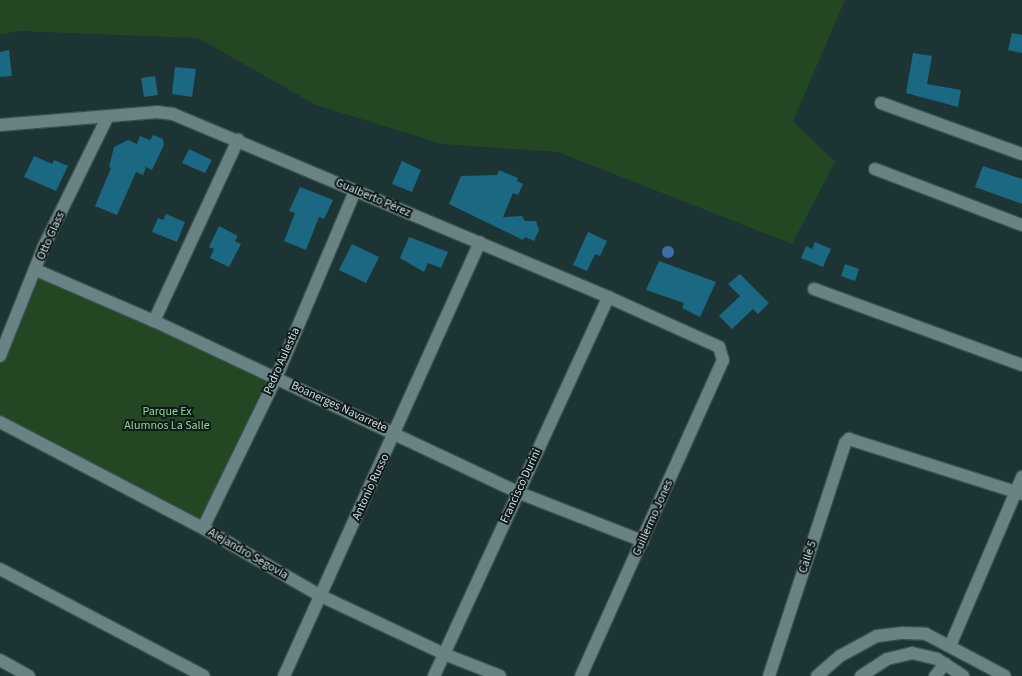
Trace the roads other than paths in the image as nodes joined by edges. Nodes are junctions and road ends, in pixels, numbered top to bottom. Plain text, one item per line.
1 (882, 103) dead end
2 (107, 118) junction
3 (0, 126) edge
4 (238, 140) junction
5 (1022, 154) edge
6 (875, 169) dead end
7 (355, 191) junction
8 (1022, 225) edge
9 (480, 242) junction
10 (36, 270) junction
11 (814, 289) dead end
12 (608, 297) junction
13 (154, 321) junction
14 (0, 356) edge
15 (723, 360) joint
16 (1022, 365) edge
17 (276, 378) junction
18 (0, 422) edge
19 (395, 434) junction
20 (1022, 477) edge
21 (517, 492) junction
22 (1019, 493) edge
23 (203, 528) junction
24 (643, 542) junction
25 (0, 569) edge
26 (321, 596) junction
27 (950, 646) junction
28 (444, 654) junction
29 (0, 660) edge
30 (945, 664) junction
31 (999, 675) edge
32 (29, 676) edge
33 (204, 676) edge
34 (284, 676) edge
35 (434, 676) edge
36 (500, 676) edge
37 (581, 676) edge
38 (769, 676) edge
39 (817, 676) edge
40 (861, 676) edge
41 (935, 676) edge
42 (963, 676) edge

1 - 5 street
2 - 3 street, Gualberto Pérez
2 - 4 street, Gualberto Pérez
2 - 10 street, Otto Glass
4 - 7 street, Gualberto Pérez
4 - 13 street
6 - 8 street
7 - 9 street, Gualberto Pérez
7 - 17 street, Pedro Aulestia
9 - 12 street, Gualberto Pérez
9 - 19 street, Antonio Russo
10 - 13 street, Boanerges Navarrete
10 - 14 street, Otto Glass
11 - 16 street
12 - 15 street, Gualberto Pérez
12 - 21 street, Francisco Durini
13 - 17 street, Boanerges Navarrete
15 - 24 street, Guillermo Jones
17 - 19 street, Boanerges Navarrete
17 - 23 street, Pedro Aulestia
18 - 23 street, Alejandro Segovia
19 - 21 street, Boanerges Navarrete
19 - 26 street, Antonio Russo
20 - 22 street
21 - 24 street, Boanerges Navarrete
21 - 28 street, Francisco Durini
22 - 27 street
22 - 38 street, Calle 5
23 - 26 street, Alejandro Segovia
24 - 37 street, Guillermo Jones
25 - 33 street
26 - 28 street, Alejandro Segovia
26 - 34 street, Antonio Russo
27 - 31 street
27 - 39 street
28 - 35 street, Francisco Durini
28 - 36 street, Alejandro Segovia
29 - 32 street
30 - 40 street
30 - 41 street
30 - 42 street

